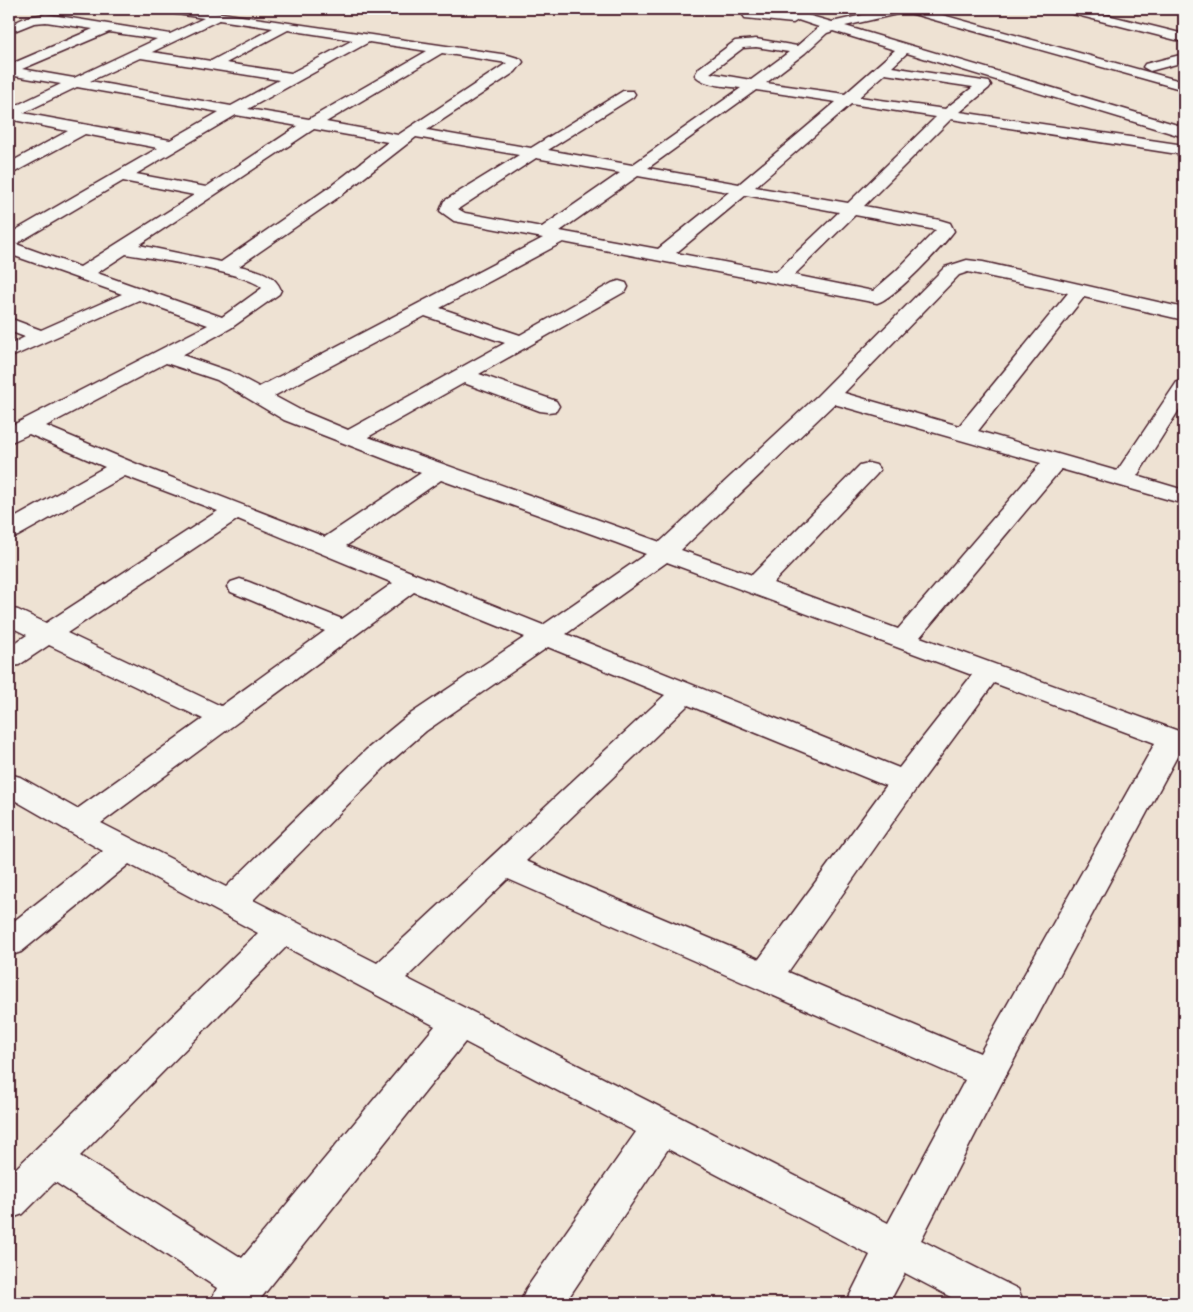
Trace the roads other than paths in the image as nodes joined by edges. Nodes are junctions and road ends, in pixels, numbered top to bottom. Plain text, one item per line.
1 (170, 9) edge
2 (774, 9) edge
3 (904, 9) edge
4 (908, 9) edge
5 (936, 9) edge
6 (1070, 9) edge
7 (1098, 9) edge
8 (206, 12) edge
9 (749, 14) dead end
10 (814, 21) junction
11 (1130, 24) junction
12 (287, 26) junction
13 (831, 26) junction
14 (109, 27) junction
15 (9, 29) edge
16 (173, 38) junction
17 (367, 38) junction
18 (1184, 38) edge
19 (440, 48) junction
20 (905, 48) junction
21 (800, 50) junction
22 (141, 54) junction
23 (1184, 58) edge
24 (213, 65) junction
25 (1150, 68) junction
26 (881, 69) junction
27 (9, 70) edge
28 (1184, 77) edge
29 (293, 78) junction
30 (77, 83) junction
31 (754, 85) junction
32 (984, 85) junction
33 (1184, 86) edge
34 (1053, 91) junction
35 (628, 94) dead end
36 (1072, 97) junction
37 (848, 99) junction
38 (234, 110) junction
39 (948, 114) junction
40 (9, 115) edge
41 (312, 124) junction
42 (82, 129) junction
43 (1044, 129) junction
44 (1184, 132) edge
45 (408, 136) junction
46 (175, 146) junction
47 (1184, 150) edge
48 (533, 152) junction
49 (9, 168) edge
50 (635, 170) junction
51 (122, 176) junction
52 (743, 190) junction
53 (209, 193) junction
54 (852, 209) junction
55 (553, 234) junction
56 (9, 241) edge
57 (9, 248) edge
58 (123, 248) junction
59 (662, 255) junction
60 (224, 268) junction
61 (82, 274) junction
62 (782, 277) junction
63 (619, 287) dead end
64 (1080, 290) junction
65 (140, 293) junction
66 (877, 297) junction
67 (918, 305) junction
68 (422, 308) junction
69 (1184, 314) edge
70 (9, 324) edge
71 (224, 324) junction
72 (41, 337) junction
73 (522, 342) junction
74 (9, 352) edge
75 (165, 356) junction
76 (462, 375) junction
77 (1184, 386) edge
78 (258, 396) junction
79 (830, 396) junction
80 (548, 406) dead end
81 (19, 431) edge
82 (964, 434) junction
83 (350, 438) junction
84 (1056, 460) junction
85 (124, 467) junction
86 (868, 470) dead end
87 (439, 471) junction
88 (1123, 479) junction
89 (1184, 497) edge
90 (236, 510) junction
91 (9, 531) edge
92 (327, 547) junction
93 (664, 552) junction
94 (412, 581) junction
95 (756, 586) junction
96 (240, 587) dead end
97 (9, 616) edge
98 (345, 630) junction
99 (47, 635) junction
100 (546, 636) junction
101 (902, 640) junction
102 (9, 659) edge
103 (989, 671) junction
104 (685, 692) junction
105 (224, 718) junction
106 (1178, 741) edge
107 (905, 782) junction
108 (9, 784) edge
109 (78, 824) junction
110 (127, 849) junction
111 (503, 864) junction
112 (230, 903) junction
113 (282, 930) junction
114 (9, 943) edge
115 (765, 977) junction
116 (380, 981) junction
117 (460, 1022) junction
118 (988, 1073) junction
119 (662, 1126) junction
120 (52, 1159) junction
121 (9, 1201) edge
122 (896, 1247) junction
123 (239, 1293) edge
124 (541, 1303) edge
125 (867, 1303) edge
126 (1003, 1303) edge

1 - 8 street
2 - 10 street
3 - 13 street
4 - 33 street
5 - 25 street
6 - 11 street
7 - 11 street
8 - 12 street
8 - 16 street
9 - 10 street
10 - 13 street
11 - 18 street
12 - 17 street
12 - 24 street
13 - 20 street
13 - 21 street
14 - 15 street
14 - 16 street
14 - 27 street
16 - 22 street
17 - 19 street
17 - 29 street
19 - 41 street
19 - 45 street
20 - 26 street
20 - 34 street
21 - 31 street
21 - 31 street
22 - 24 street
22 - 30 street
23 - 25 street
24 - 29 street
25 - 28 street
26 - 32 street
26 - 37 street
27 - 30 street
29 - 38 street
30 - 38 street
30 - 40 street
31 - 37 street
31 - 50 street
32 - 34 street
32 - 39 street
34 - 36 street
35 - 48 street
36 - 43 street
36 - 44 street
37 - 39 street
37 - 52 street
38 - 41 street
38 - 46 street
39 - 43 street
39 - 54 street
40 - 42 street
41 - 45 street
41 - 53 street
42 - 46 street
42 - 49 street
43 - 47 street
45 - 48 street
45 - 60 street
46 - 51 street
48 - 50 street
48 - 55 street
50 - 52 street
50 - 55 street
51 - 53 street
51 - 56 street
52 - 54 street
52 - 59 street
53 - 58 street
54 - 62 street
54 - 66 street
55 - 59 street
55 - 68 street
57 - 61 street
58 - 60 street
58 - 61 street
59 - 62 street
60 - 71 street
61 - 65 street
62 - 66 street
63 - 73 street
64 - 67 street
64 - 69 street
64 - 82 street
65 - 71 street
65 - 72 street
66 - 67 street
67 - 79 street
68 - 73 street
68 - 78 street
70 - 72 street
71 - 75 street
72 - 74 street
73 - 76 street
75 - 78 street
75 - 81 street
76 - 80 street
76 - 83 street
77 - 88 street
78 - 83 street
79 - 82 street
79 - 93 street
81 - 85 street
82 - 84 street
83 - 87 street
84 - 88 street
84 - 101 street
85 - 90 street
85 - 91 street
86 - 95 street
87 - 92 street
87 - 93 street
88 - 89 street
90 - 92 street
90 - 99 street
92 - 94 street
93 - 95 street
93 - 100 street
94 - 98 street
94 - 100 street
95 - 101 street
96 - 98 street
97 - 99 street
98 - 105 street
99 - 102 street
99 - 105 street
100 - 104 street
100 - 112 street
101 - 103 street
103 - 106 street
103 - 107 street
104 - 107 street
104 - 111 street
105 - 109 street
106 - 118 street
107 - 115 street
108 - 109 street
109 - 110 street
110 - 112 street
110 - 114 street
111 - 115 street
111 - 116 street
112 - 113 street
113 - 116 street
113 - 120 street
115 - 118 street
116 - 117 street
117 - 119 street
117 - 123 street
118 - 122 street
119 - 122 street
119 - 124 street
120 - 121 street
120 - 123 street
122 - 125 street
122 - 126 street

